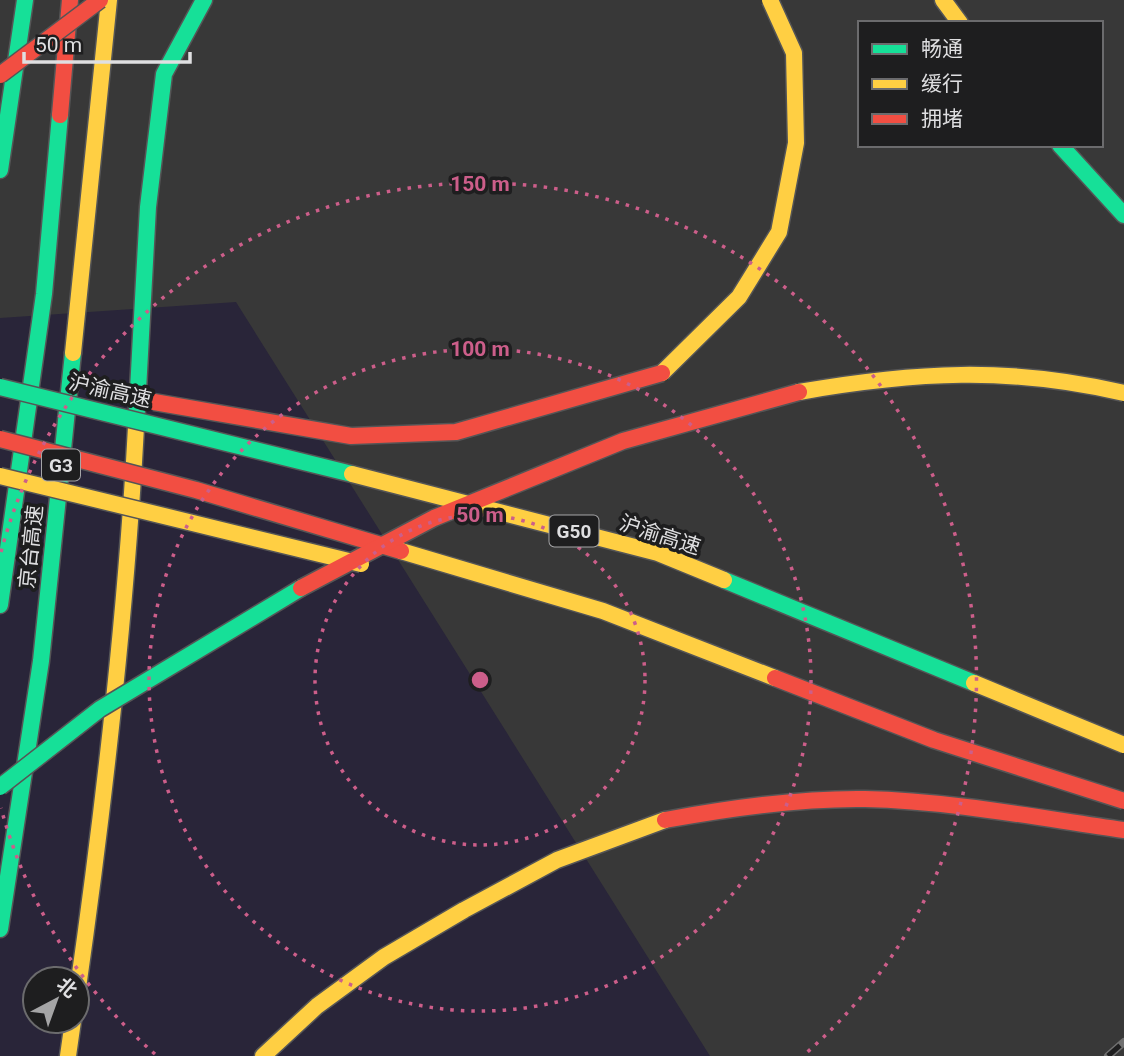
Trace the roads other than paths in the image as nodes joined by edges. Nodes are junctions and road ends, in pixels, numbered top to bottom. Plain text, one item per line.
1 (25, 0) edge
2 (70, 0) edge
3 (100, 0) edge
4 (109, 0) edge
5 (204, 0) edge
6 (770, 0) edge
7 (943, 0) edge
8 (959, 21) edge
9 (0, 75) edge
10 (1062, 147) edge
11 (0, 170) edge
12 (1124, 215) edge
13 (13, 371) dead end
14 (0, 387) edge
15 (89, 388) dead end
16 (115, 393) dead end
17 (1124, 393) edge
18 (0, 439) edge
19 (0, 476) edge
20 (378, 569) dead end
21 (444, 581) dead end
22 (0, 605) edge
23 (603, 611) junction
24 (1124, 745) edge
25 (0, 787) edge
26 (1124, 801) edge
27 (1124, 831) edge
28 (0, 929) edge
29 (81, 965) edge
30 (71, 1035) edge
31 (68, 1056) edge
32 (263, 1056) edge

1 - 11 highway
2 - 22 highway, 京台高速 / G3, bridge
3 - 9 highway, bridge
4 - 28 highway, 京台高速 / G3, bridge
5 - 29 highway, bridge
6 - 16 highway, bridge
7 - 8 highway
10 - 12 highway
13 - 15 highway
14 - 24 highway, 沪渝高速 / G50, bridge
17 - 25 highway, bridge
18 - 23 highway, bridge
19 - 20 highway, bridge
21 - 23 highway, bridge
23 - 26 highway, bridge
27 - 32 highway
30 - 31 highway

